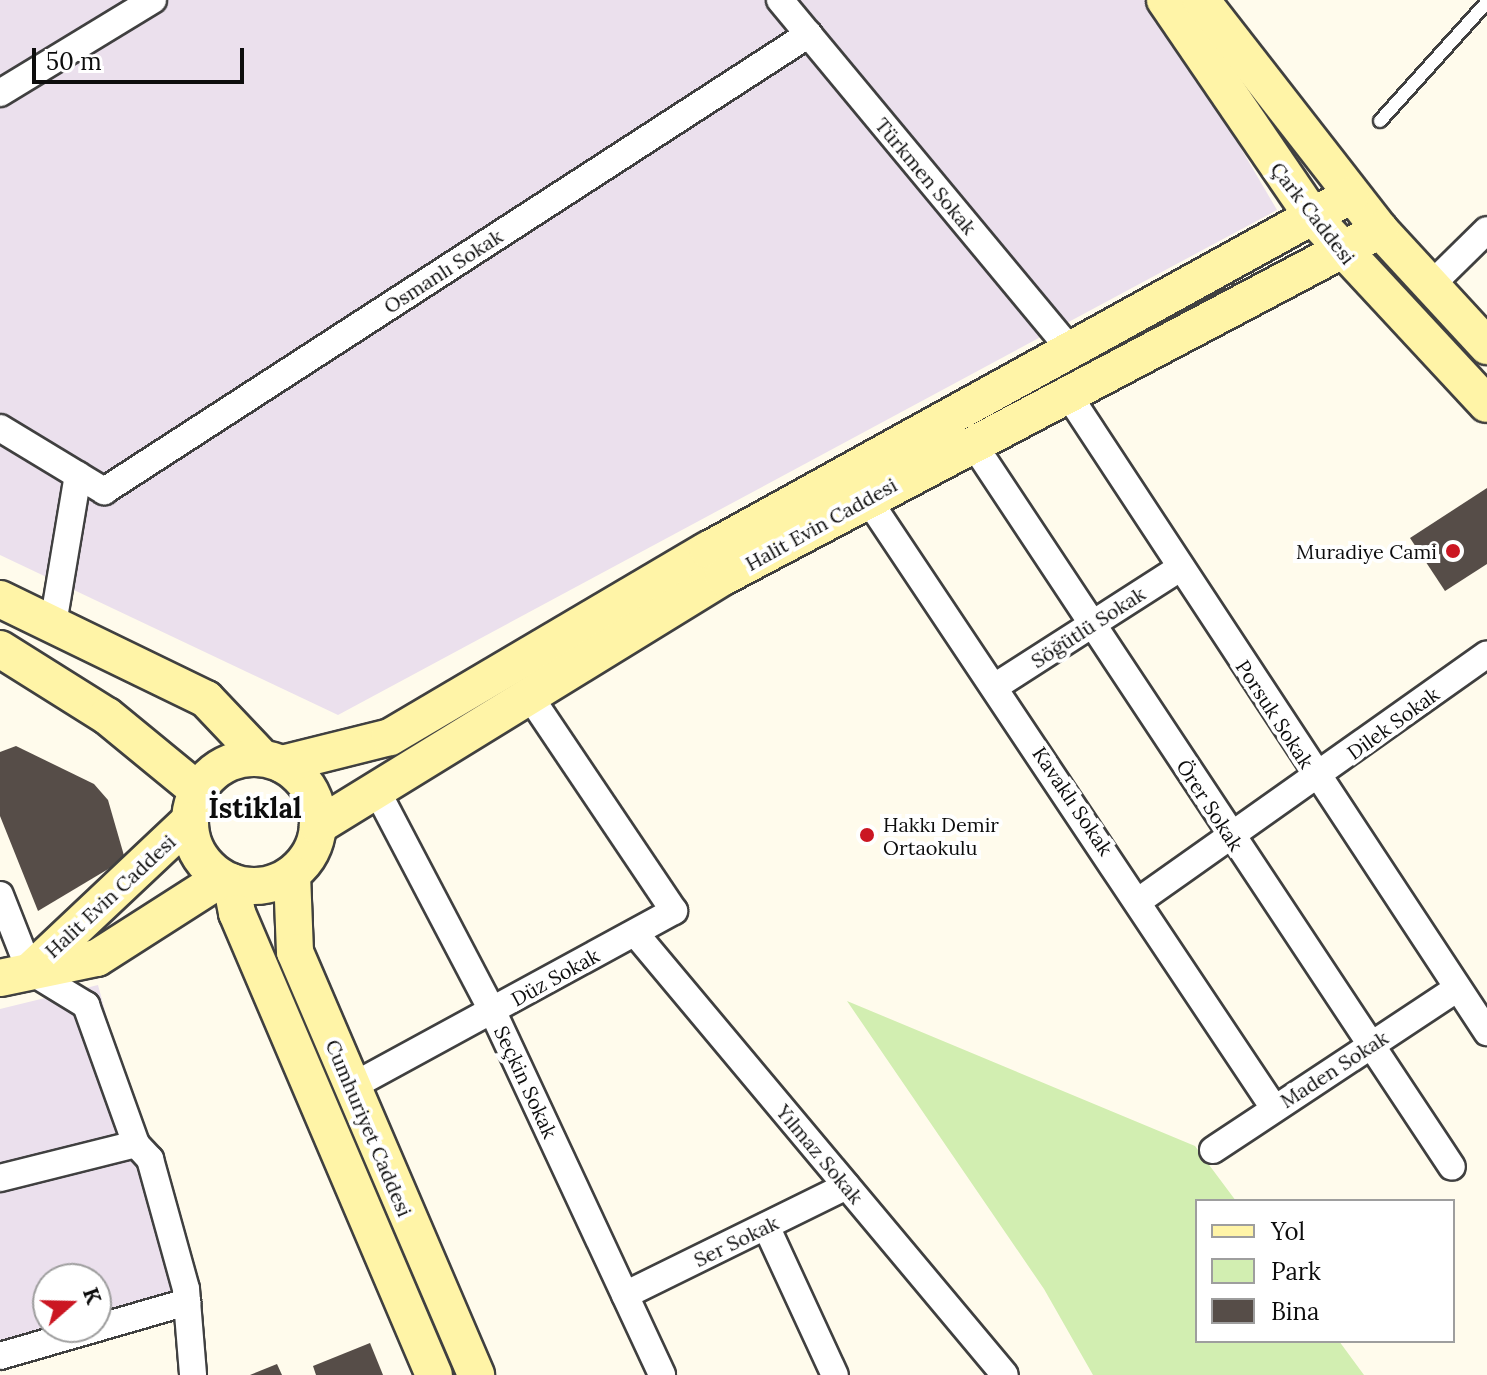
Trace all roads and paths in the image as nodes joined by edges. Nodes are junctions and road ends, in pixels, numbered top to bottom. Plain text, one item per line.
1 (153, 0) edge
2 (780, 0) edge
3 (1165, 0) edge
4 (1201, 0) edge
5 (1487, 2) edge
6 (809, 34) junction
7 (0, 93) edge
8 (1380, 121) dead end
9 (1351, 195) junction
10 (1313, 217) junction
11 (1380, 230) junction
12 (1487, 230) edge
13 (1342, 253) junction
14 (1429, 287) junction
15 (1487, 346) edge
16 (1077, 375) junction
17 (1487, 404) edge
18 (0, 428) edge
19 (972, 442) junction
20 (78, 475) junction
21 (867, 498) junction
22 (1180, 568) junction
23 (0, 599) edge
24 (53, 624) junction
25 (1092, 624) junction
26 (0, 649) edge
27 (1487, 654) edge
28 (996, 686) junction
29 (528, 694) junction
30 (272, 761) junction
31 (1317, 779) junction
32 (379, 795) junction
33 (193, 806) junction
34 (318, 826) junction
35 (1231, 838) junction
36 (292, 874) junction
37 (227, 880) junction
38 (0, 895) edge
39 (1140, 900) junction
40 (635, 933) junction
41 (15, 975) edge
42 (1456, 989) junction
43 (493, 1012) junction
44 (1487, 1032) edge
45 (1370, 1045) junction
46 (351, 1087) junction
47 (1274, 1108) junction
48 (136, 1144) junction
49 (1213, 1150) dead end
50 (1452, 1167) dead end
51 (0, 1178) edge
52 (847, 1186) junction
53 (766, 1226) junction
54 (625, 1295) junction
55 (187, 1302) junction
56 (0, 1356) edge
57 (193, 1375) edge
58 (434, 1375) edge
59 (476, 1375) edge
60 (662, 1375) edge
61 (835, 1375) edge
62 (1005, 1375) edge

1 - 7 street
2 - 6 street, Türkmen Sokak
3 - 10 main road, Çark Caddesi
4 - 9 main road, Çark Caddesi
5 - 8 lane
6 - 16 street, Türkmen Sokak
6 - 20 street, Osmanlı Sokak
9 - 10 main road, Halit Evin Caddesi
9 - 11 main road, Çark Caddesi
10 - 13 main road, Çark Caddesi
10 - 16 main road, Halit Evin Caddesi
11 - 13 main road, Halit Evin Caddesi
11 - 14 main road, Çark Caddesi
12 - 14 street
13 - 16 main road, Halit Evin Caddesi
13 - 17 main road, Çark Caddesi
14 - 15 main road, Çark Caddesi
16 - 19 main road, Halit Evin Caddesi
16 - 22 street, Porsuk Sokak
16 - 30 main road, Halit Evin Caddesi
18 - 20 street
19 - 21 main road, Halit Evin Caddesi
19 - 25 street, Örer Sokak
20 - 24 street
21 - 28 street, Kavaklı Sokak
21 - 29 main road, Halit Evin Caddesi
22 - 25 street, Söğütlü Sokak
22 - 31 street, Porsuk Sokak
23 - 24 main road
24 - 30 main road
25 - 28 street, Söğütlü Sokak
25 - 35 street, Örer Sokak
26 - 33 main road
27 - 31 street, Dilek Sokak
28 - 39 street, Kavaklı Sokak
29 - 32 main road, Halit Evin Caddesi
29 - 40 street, Düz Sokak
30 - 33 main road
30 - 34 main road
31 - 35 street, Dilek Sokak
31 - 42 street, Porsuk Sokak
32 - 34 main road, Halit Evin Caddesi
32 - 43 street, Seçkin Sokak
33 - 37 main road
33 - 41 main road, Halit Evin Caddesi
34 - 36 main road
35 - 39 street, Dilek Sokak
35 - 45 street, Örer Sokak
36 - 37 main road
36 - 46 main road, Cumhuriyet Caddesi
37 - 41 main road, Halit Evin Caddesi
37 - 58 main road, Cumhuriyet Caddesi
38 - 41 street
39 - 47 street, Kavaklı Sokak
40 - 43 street, Düz Sokak
40 - 52 street, Yılmaz Sokak
41 - 48 street
42 - 44 street, Porsuk Sokak
42 - 45 street, Maden Sokak
43 - 46 street, Düz Sokak
43 - 54 street, Seçkin Sokak
45 - 47 street, Maden Sokak
45 - 50 street, Örer Sokak
46 - 59 main road, Cumhuriyet Caddesi
47 - 49 street, Maden Sokak
48 - 51 street
48 - 55 street
52 - 53 street, Ser Sokak
52 - 62 street, Yılmaz Sokak
53 - 54 street, Ser Sokak
53 - 61 street
54 - 60 street, Seçkin Sokak
55 - 56 street
55 - 57 street

